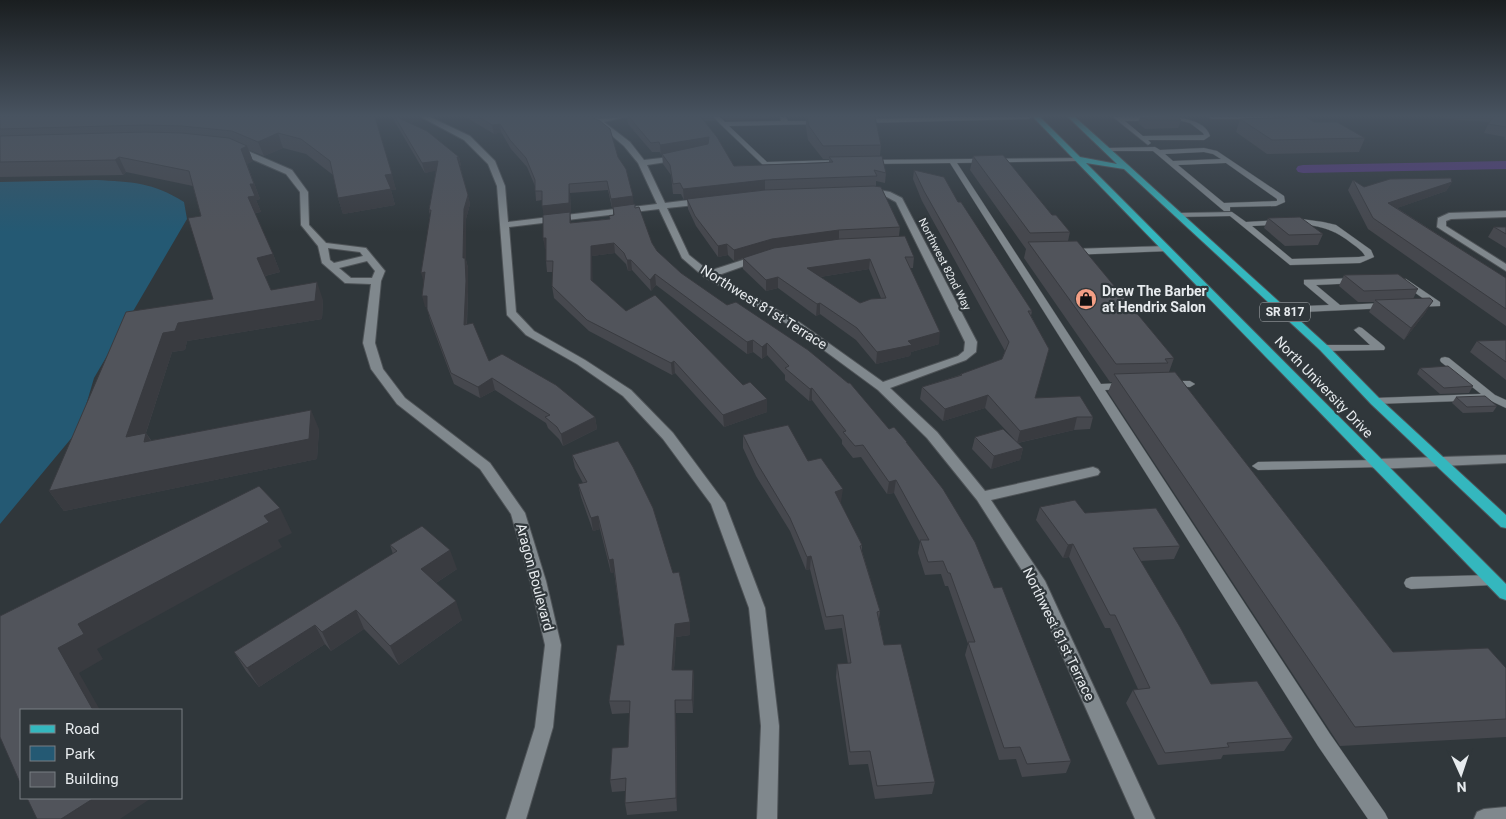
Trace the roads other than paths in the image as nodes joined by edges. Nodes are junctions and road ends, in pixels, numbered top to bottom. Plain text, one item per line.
1 (252, 155) edge
2 (485, 155) edge
3 (636, 155) edge
4 (688, 155) edge
5 (756, 155) edge
6 (1073, 155) edge
7 (1113, 155) edge
8 (1163, 155) edge
9 (1220, 155) edge
10 (1077, 159) junction
11 (952, 161) junction
12 (1230, 161) junction
13 (844, 162) edge
14 (864, 162) edge
15 (642, 163) junction
16 (1171, 163) junction
17 (1126, 167) junction
18 (863, 191) edge
19 (718, 200) edge
20 (1221, 205) junction
21 (661, 206) junction
22 (1232, 214) junction
23 (1506, 214) edge
24 (1178, 215) junction
25 (1245, 224) junction
26 (504, 225) junction
27 (323, 245) junction
28 (1166, 249) junction
29 (1062, 252) edge
30 (366, 254) junction
31 (772, 254) edge
32 (331, 267) junction
33 (1506, 268) edge
34 (708, 275) junction
35 (1395, 280) edge
36 (376, 281) junction
37 (1366, 281) edge
38 (1338, 308) junction
39 (1282, 310) junction
40 (1359, 330) dead end
41 (1324, 348) junction
42 (1445, 360) dead end
43 (1190, 384) dead end
44 (1163, 385) edge
45 (882, 386) junction
46 (1135, 386) edge
47 (1098, 387) junction
48 (1491, 397) junction
49 (1375, 401) junction
50 (1506, 405) edge
51 (1506, 459) edge
52 (1440, 461) junction
53 (1377, 464) junction
54 (1258, 466) dead end
55 (1093, 472) dead end
56 (982, 497) junction
57 (1506, 523) edge
58 (1492, 580) junction
59 (1412, 583) dead end
60 (1506, 594) edge
61 (1506, 817) edge
62 (516, 819) edge
63 (767, 819) edge
64 (1145, 819) edge
65 (1379, 819) edge
66 (1484, 819) edge

1 - 27 street
2 - 26 street
3 - 15 street, Northwest 81st Terrace
4 - 15 street
5 - 13 lane
6 - 10 main road, North University Drive / SR 817
7 - 17 main road, North University Drive / SR 817
8 - 16 lane
9 - 12 lane
10 - 11 lane
10 - 17 main road
10 - 28 main road, North University Drive / SR 817
11 - 14 lane
11 - 47 lane
12 - 16 lane
12 - 20 lane
15 - 21 street, Northwest 81st Terrace
16 - 20 lane
17 - 24 main road, North University Drive / SR 817
18 - 45 street, Northwest 82nd Way
19 - 21 street
20 - 22 lane
21 - 26 street
21 - 34 street, Northwest 81st Terrace
22 - 24 lane
22 - 25 lane
23 - 33 street
24 - 39 main road, North University Drive / SR 817
25 - 25 lane
26 - 63 street
27 - 30 street
27 - 32 street
28 - 29 lane
28 - 53 main road, North University Drive / SR 817
30 - 32 street
30 - 36 street, Aragon Boulevard
31 - 34 street
32 - 36 street
34 - 45 street, Northwest 81st Terrace
35 - 38 lane
36 - 62 street, Aragon Boulevard
37 - 38 lane
38 - 39 lane
39 - 41 main road, North University Drive / SR 817
40 - 41 lane
41 - 49 main road, North University Drive / SR 817
42 - 48 lane
43 - 44 lane
45 - 56 street, Northwest 81st Terrace
46 - 47 lane
47 - 65 lane
48 - 49 lane
48 - 50 lane
49 - 52 main road, North University Drive / SR 817
51 - 52 street
52 - 53 street
52 - 57 main road, North University Drive / SR 817
53 - 54 lane
53 - 58 main road, North University Drive / SR 817
55 - 56 street
56 - 64 street, Northwest 81st Terrace
58 - 59 lane
58 - 60 main road, North University Drive / SR 817
61 - 66 street

